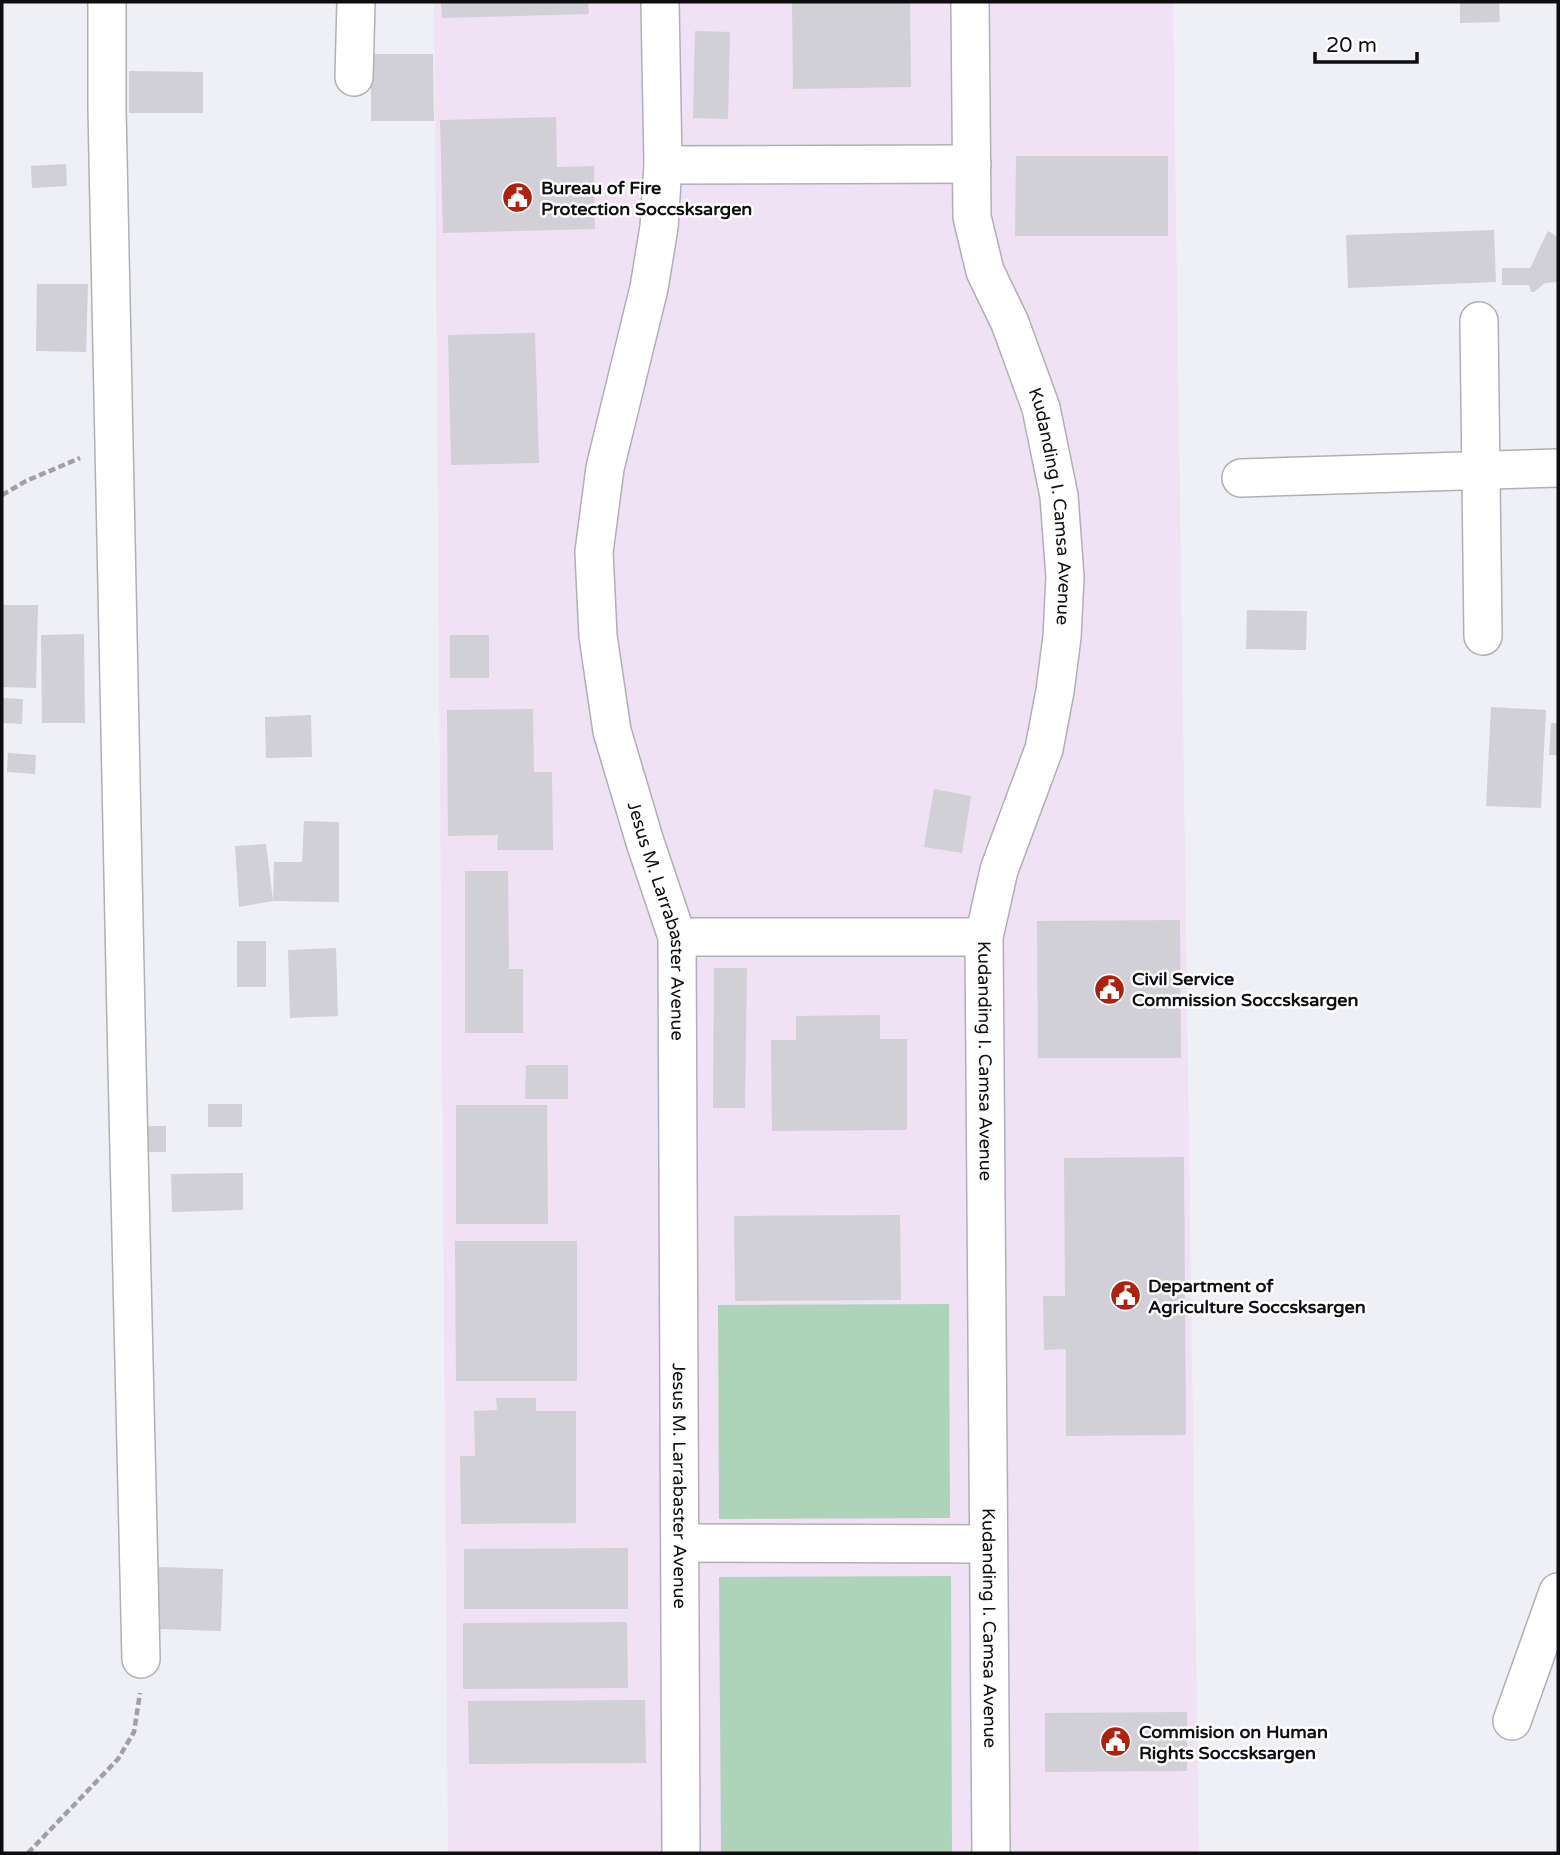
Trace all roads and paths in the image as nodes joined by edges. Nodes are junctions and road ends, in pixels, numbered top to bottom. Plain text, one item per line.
1 (107, 2) edge
2 (356, 2) edge
3 (660, 2) edge
4 (970, 2) edge
5 (354, 77) dead end
6 (972, 164) junction
7 (663, 165) junction
8 (1479, 321) dead end
9 (114, 447) junction
10 (1558, 468) edge
11 (1481, 471) junction
12 (1241, 478) dead end
13 (2, 495) edge
14 (1483, 636) dead end
15 (677, 937) junction
16 (984, 937) junction
17 (680, 1543) junction
18 (988, 1544) junction
19 (1558, 1592) edge
20 (141, 1659) joint
21 (1512, 1721) dead end
22 (28, 1853) edge
23 (681, 1853) edge
24 (991, 1853) edge

1 - 9 street
2 - 5 street
3 - 7 street, Jesus M. Larrabaster Avenue
4 - 6 street, Kudanding I. Camsa Avenue
6 - 7 street
6 - 16 street, Kudanding I. Camsa Avenue
7 - 15 street, Jesus M. Larrabaster Avenue
8 - 11 street
9 - 13 path
9 - 20 street
10 - 11 street
11 - 12 street
11 - 14 street
15 - 16 street
15 - 17 street, Jesus M. Larrabaster Avenue
16 - 18 street, Kudanding I. Camsa Avenue
17 - 18 street
17 - 23 street, Jesus M. Larrabaster Avenue
18 - 24 street, Kudanding I. Camsa Avenue
19 - 21 street
20 - 22 path

